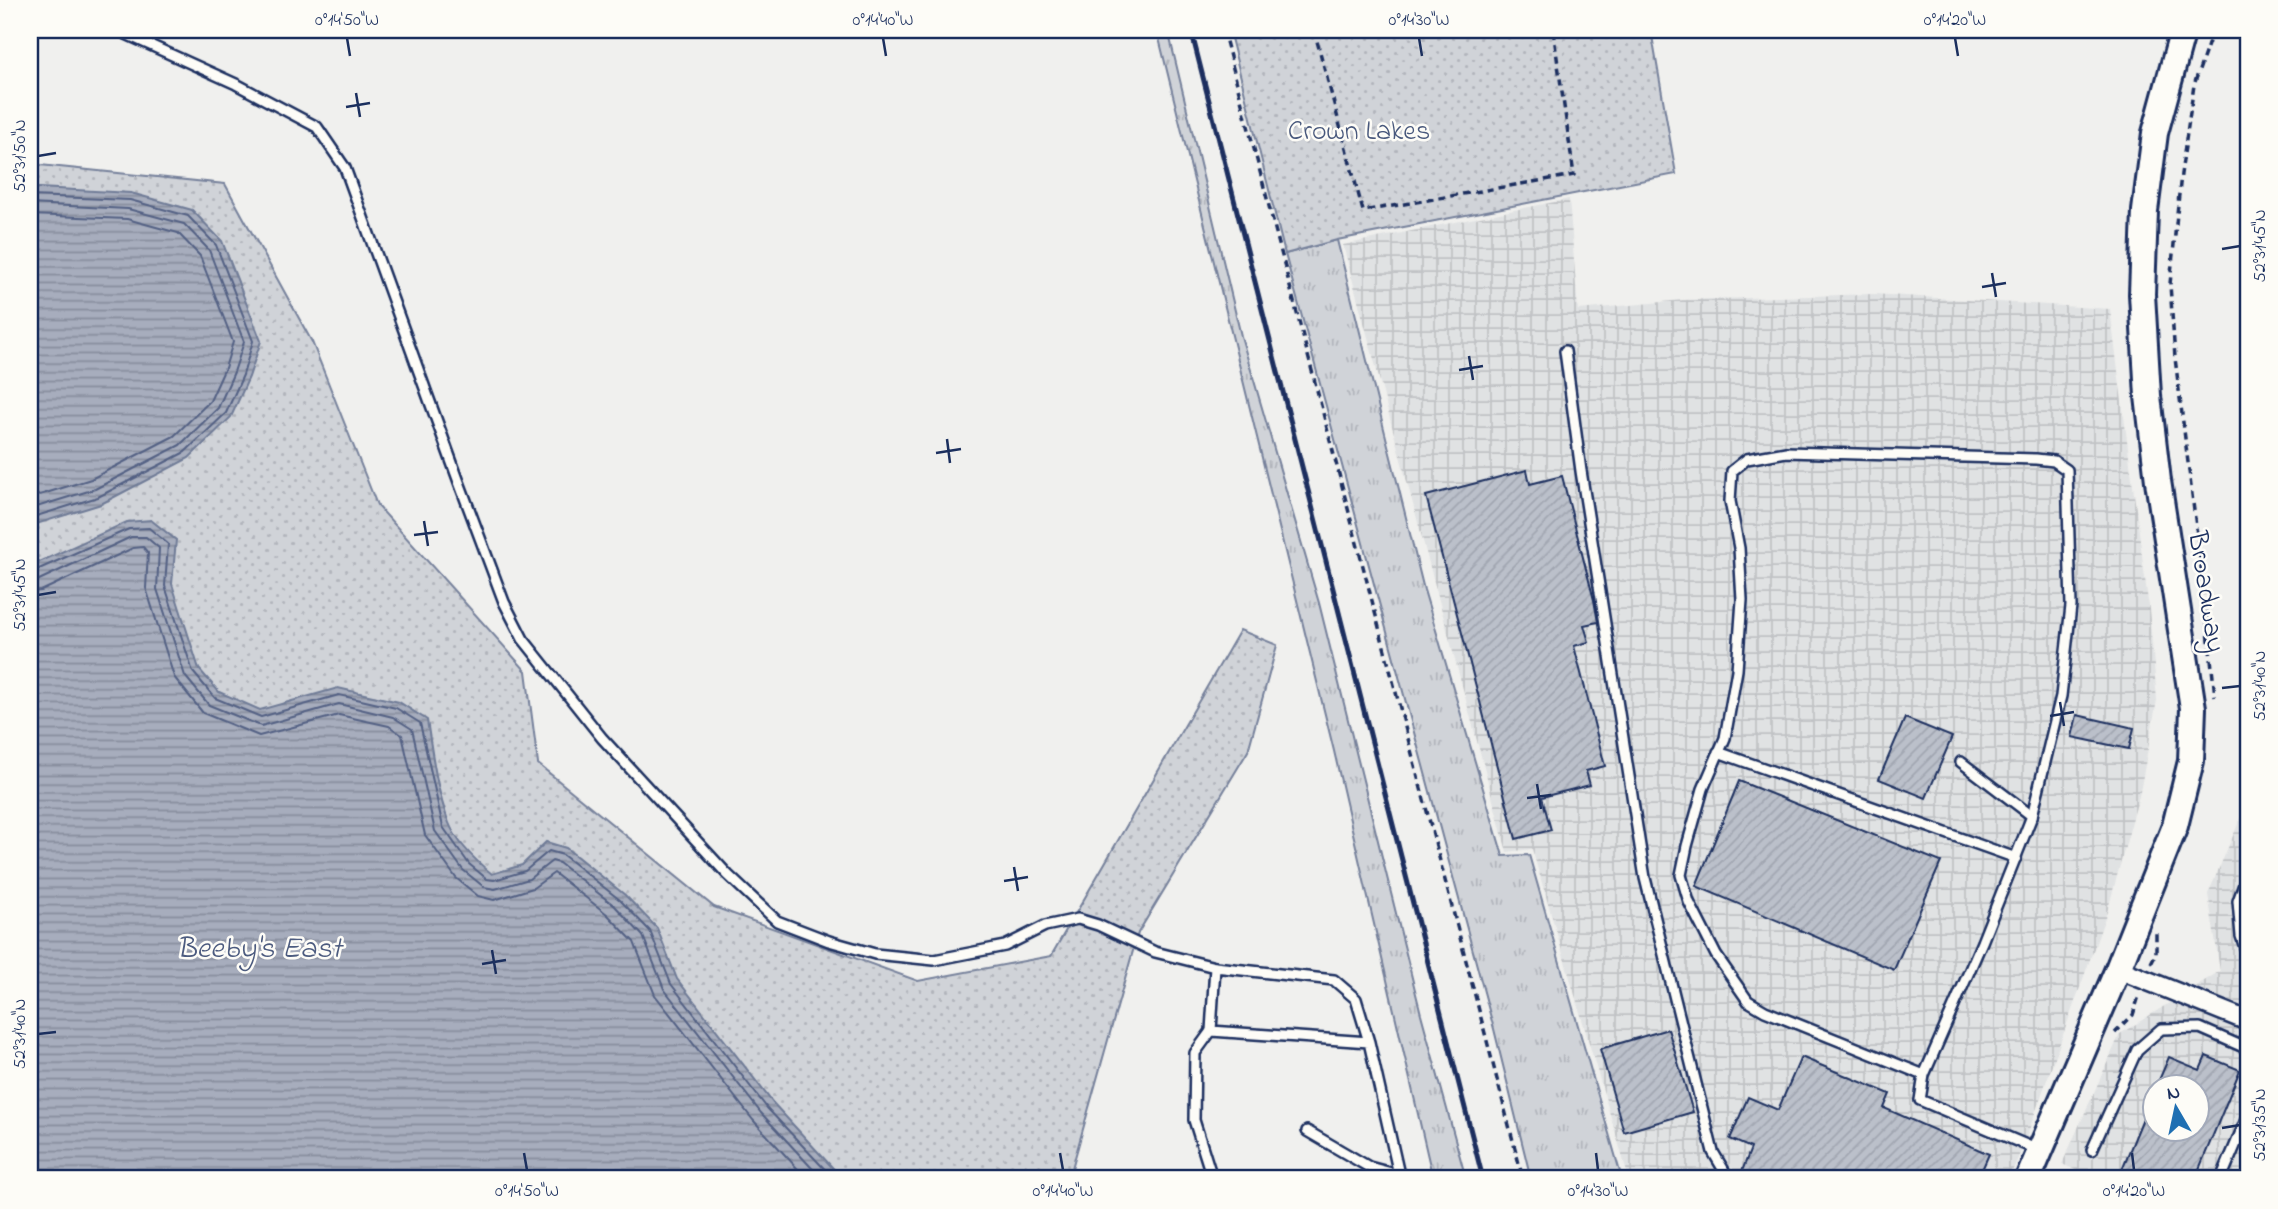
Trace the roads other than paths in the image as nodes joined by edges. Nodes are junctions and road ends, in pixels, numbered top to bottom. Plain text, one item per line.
1 (117, 30) edge
2 (2183, 30) edge
3 (1565, 351) dead end
4 (1718, 752) junction
5 (1961, 762) dead end
6 (2032, 816) junction
7 (2016, 858) junction
8 (2248, 873) edge
9 (2248, 956) edge
10 (1215, 967) junction
11 (2118, 969) junction
12 (2248, 1021) edge
13 (1211, 1031) junction
14 (1368, 1042) junction
15 (2248, 1049) edge
16 (1924, 1075) junction
17 (2248, 1115) edge
18 (1307, 1131) dead end
19 (2040, 1150) junction
20 (2092, 1150) dead end
21 (1210, 1171) dead end
22 (1399, 1177) edge
23 (1729, 1179) edge
24 (2028, 1179) edge
25 (2221, 1179) edge

1 - 10 lane
2 - 11 main road, Broadway
3 - 23 lane
4 - 6 lane
4 - 7 lane
4 - 16 lane
5 - 6 lane
6 - 7 lane
7 - 16 lane
8 - 9 lane
10 - 13 lane
10 - 14 lane
11 - 12 street
11 - 19 main road, Broadway
13 - 14 lane
13 - 21 lane
14 - 22 lane
15 - 20 lane
16 - 19 lane
17 - 25 lane
18 - 22 lane
19 - 24 main road, Broadway

